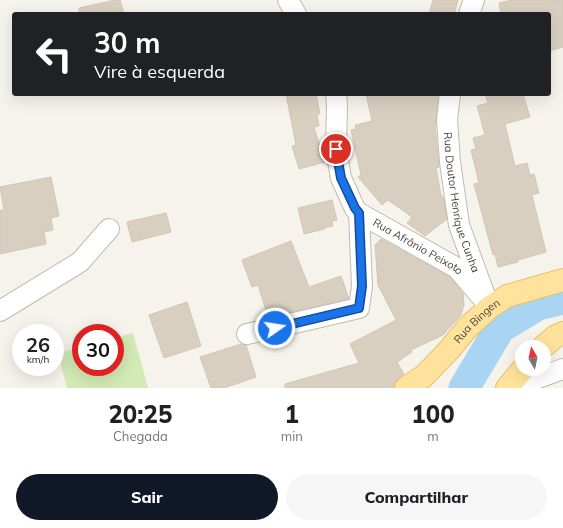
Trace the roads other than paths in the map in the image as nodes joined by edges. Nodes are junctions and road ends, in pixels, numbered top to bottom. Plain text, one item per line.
1 (288, 0) edge
2 (474, 0) edge
3 (295, 12) edge
4 (470, 12) edge
5 (336, 96) edge
6 (450, 96) edge
7 (359, 213) junction
8 (109, 229) dead end
9 (563, 280) edge
10 (490, 307) junction
11 (0, 311) edge
12 (563, 333) edge
13 (247, 334) dead end
14 (551, 340) edge
15 (563, 369) edge
16 (517, 376) edge
17 (406, 388) edge
18 (508, 388) edge

1 - 3 street
2 - 4 street
5 - 7 street
6 - 10 street, Rua Doutor Henrique Cunha
7 - 10 street, Rua Afrânio Peixoto
7 - 13 street
8 - 11 street
9 - 10 main road, Rua Bingen
10 - 17 main road, Rua Bingen
12 - 14 main road
15 - 18 street
16 - 18 main road

